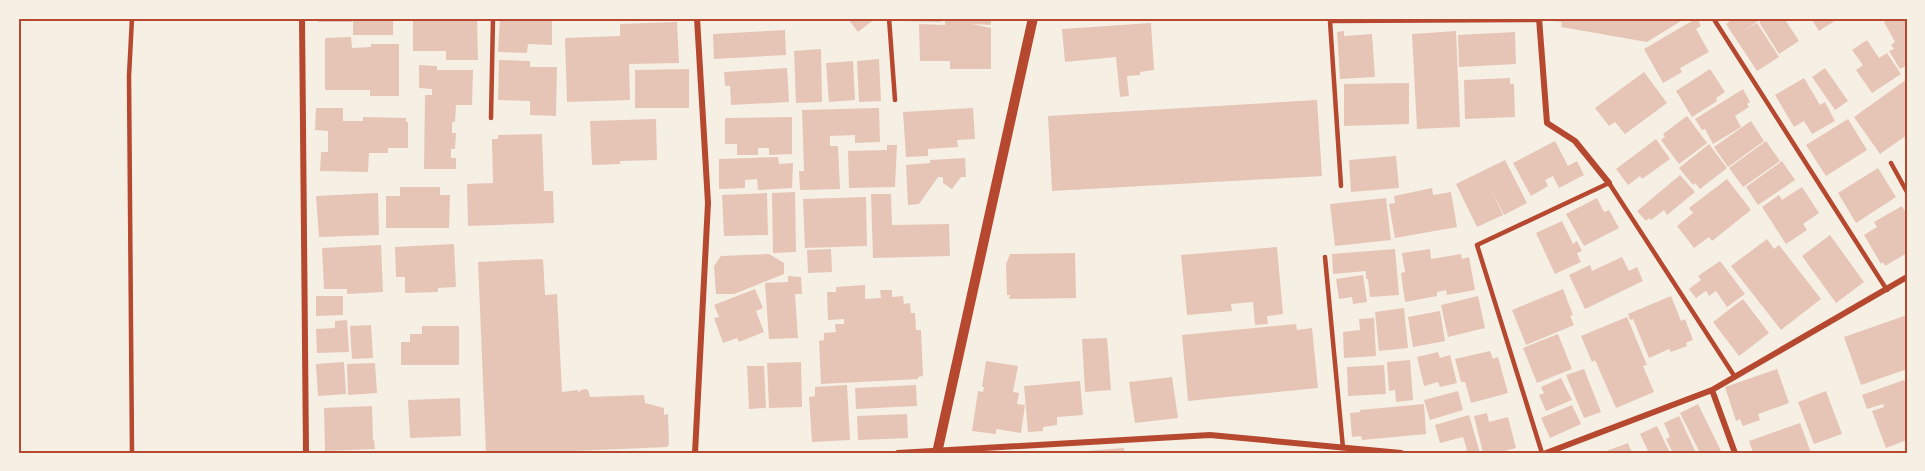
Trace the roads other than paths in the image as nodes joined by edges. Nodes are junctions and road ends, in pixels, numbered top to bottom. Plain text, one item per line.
1 (132, 18) edge
2 (302, 18) edge
3 (493, 18) edge
4 (697, 18) edge
5 (889, 18) edge
6 (1033, 18) edge
7 (1719, 18) edge
8 (1539, 19) edge
9 (895, 100) dead end
10 (490, 118) dead end
11 (1891, 163) dead end
12 (1609, 183) junction
13 (1341, 186) dead end
14 (1907, 192) edge
15 (1325, 257) dead end
16 (1907, 277) edge
17 (1887, 290) junction
18 (1735, 377) junction
19 (1712, 390) junction
20 (1343, 447) junction
21 (938, 451) edge
22 (132, 453) edge
23 (306, 453) edge
24 (695, 453) edge
25 (898, 453) edge
26 (1401, 453) edge
27 (1544, 453) edge
28 (1735, 453) edge

1 - 22 lane
2 - 23 street
3 - 10 lane
4 - 24 street
5 - 9 lane
6 - 21 street
7 - 17 lane
8 - 12 street
8 - 13 lane
11 - 14 lane
12 - 18 lane
12 - 27 lane
15 - 20 lane
16 - 17 street
17 - 18 street
18 - 19 street
19 - 27 street
19 - 28 street
20 - 21 street
20 - 26 street
21 - 25 street

